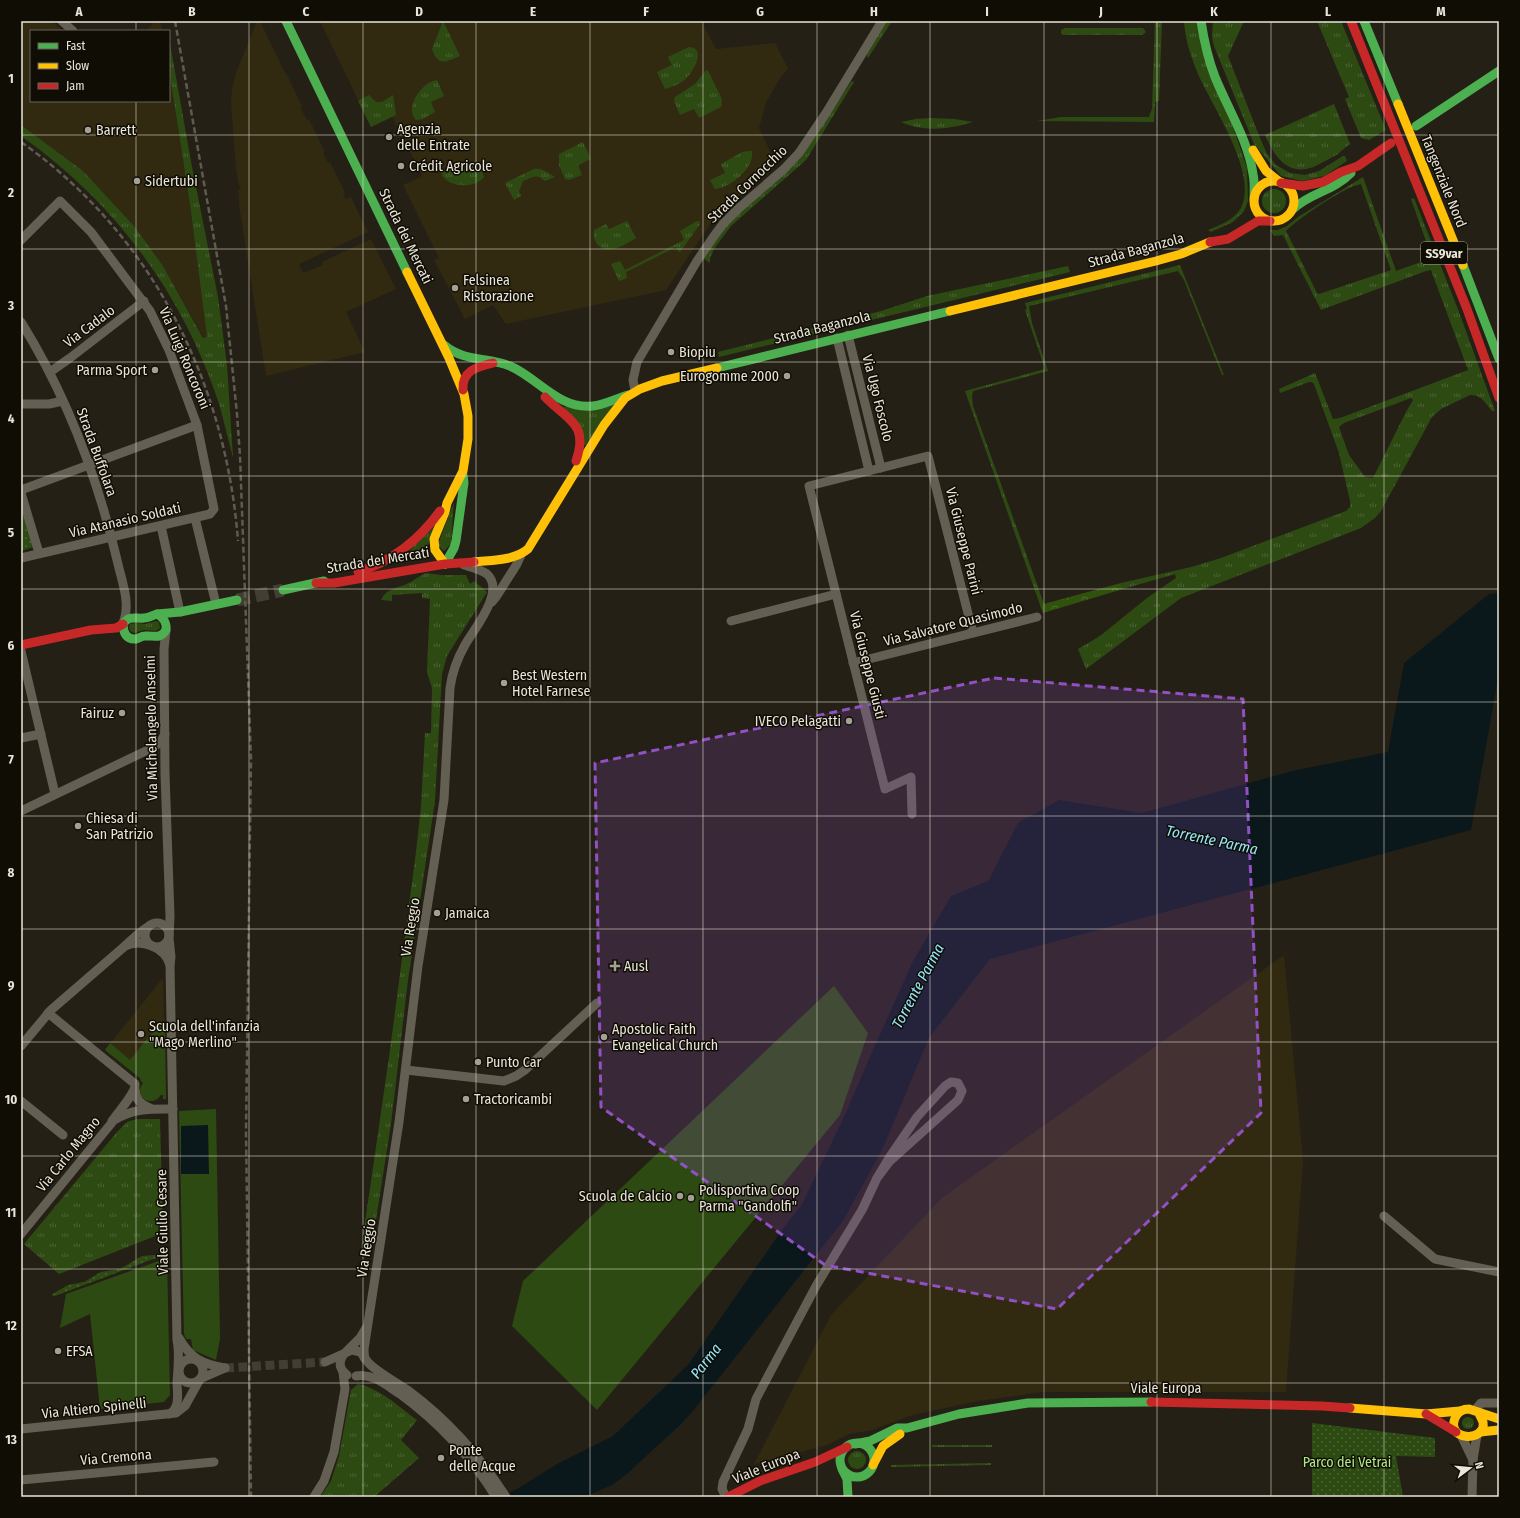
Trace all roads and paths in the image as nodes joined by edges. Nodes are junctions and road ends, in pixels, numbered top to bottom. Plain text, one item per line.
1 (62, 21) edge
2 (286, 21) edge
3 (882, 21) edge
4 (1201, 21) edge
5 (1210, 21) edge
6 (1345, 21) edge
7 (1351, 21) edge
8 (1364, 21) edge
9 (1370, 21) edge
10 (72, 30) edge
11 (1499, 72) edge
12 (1377, 85) junction
13 (1394, 94) junction
14 (1416, 126) dead end
15 (1391, 143) dead end
16 (1358, 166) junction
17 (1282, 183) junction
18 (1254, 199) junction
19 (1292, 210) junction
20 (1270, 221) junction
21 (21, 240) edge
22 (1211, 242) junction
23 (144, 301) junction
24 (22, 324) edge
25 (848, 335) junction
26 (836, 338) junction
27 (441, 340) junction
28 (1499, 359) edge
29 (497, 363) junction
30 (50, 372) junction
31 (535, 384) junction
32 (463, 390) junction
33 (632, 393) junction
34 (1499, 398) edge
35 (63, 401) junction
36 (21, 404) edge
37 (197, 425) junction
38 (88, 465) junction
39 (881, 468) junction
40 (463, 471) junction
41 (869, 471) junction
42 (566, 487) junction
43 (21, 490) edge
44 (21, 493) edge
45 (448, 502) junction
46 (214, 509) joint
47 (195, 518) junction
48 (161, 526) junction
49 (111, 537) junction
50 (39, 553) junction
51 (521, 555) junction
52 (21, 558) edge
53 (457, 563) junction
54 (445, 564) junction
55 (316, 583) junction
56 (283, 590) tunnel mouth
57 (836, 594) junction
58 (126, 600) junction
59 (237, 600) tunnel mouth
60 (491, 603) junction
61 (216, 604) junction
62 (180, 612) junction
63 (156, 614) junction
64 (1037, 617) dead end
65 (139, 618) junction
66 (731, 621) dead end
67 (123, 624) junction
68 (166, 630) junction
69 (973, 633) junction
70 (151, 637) junction
71 (21, 645) edge
72 (21, 651) edge
73 (156, 658) dead end
74 (853, 663) junction
75 (165, 730) junction
76 (41, 734) junction
77 (21, 738) edge
78 (154, 747) junction
79 (165, 755) junction
80 (55, 794) junction
81 (21, 810) edge
82 (912, 814) dead end
83 (169, 897) junction
84 (151, 925) junction
85 (169, 935) junction
86 (125, 946) junction
87 (153, 946) junction
88 (170, 964) junction
89 (597, 1003) dead end
90 (48, 1013) junction
91 (21, 1046) edge
92 (406, 1070) junction
93 (135, 1089) junction
94 (21, 1101) edge
95 (154, 1109) junction
96 (173, 1109) junction
97 (112, 1122) junction
98 (63, 1135) dead end
99 (877, 1178) junction
100 (1384, 1216) dead end
101 (21, 1234) edge
102 (1499, 1272) edge
103 (368, 1325) junction
104 (178, 1334) junction
105 (345, 1353) junction
106 (365, 1357) junction
107 (196, 1359) junction
108 (179, 1370) junction
109 (342, 1370) junction
110 (354, 1376) junction
111 (200, 1379) junction
112 (345, 1389) junction
113 (1499, 1403) edge
114 (1460, 1411) junction
115 (1477, 1412) junction
116 (169, 1414) junction
117 (1426, 1414) junction
118 (1499, 1419) edge
119 (907, 1428) junction
120 (21, 1429) edge
121 (448, 1430) junction
122 (1499, 1430) edge
123 (1459, 1434) junction
124 (1478, 1434) junction
125 (851, 1445) junction
126 (1473, 1460) junction
127 (214, 1462) dead end
128 (815, 1462) junction
129 (872, 1466) junction
130 (844, 1472) junction
131 (864, 1475) junction
132 (21, 1480) edge
133 (314, 1497) edge
134 (496, 1497) edge
135 (506, 1497) edge
136 (727, 1497) edge
137 (848, 1497) edge
138 (852, 1497) edge
139 (1472, 1497) edge

1 - 10 street
2 - 27 main road, Strada dei Mercati
3 - 33 street, Strada Cornocchio
4 - 18 main road
5 - 17 main road
6 - 12 main road
7 - 12 main road, SS9var
8 - 13 main road, SS9var
9 - 13 main road
11 - 14 main road
12 - 34 main road, SS9var, bridge
13 - 28 main road, Tangenziale Nord / SS9var, bridge
15 - 16 main road, Strada Baganzola
16 - 17 main road, Strada Baganzola
16 - 19 main road, Strada Baganzola
17 - 18 main road, Strada Baganzola
17 - 19 main road
18 - 20 main road
18 - 22 main road, Strada Baganzola
19 - 20 main road, Strada Baganzola
20 - 22 main road, Strada Baganzola
21 - 23 street, Via Luigi Roncoroni
22 - 25 main road, Strada Baganzola
23 - 30 street, Via Cadalo
23 - 37 street, Via Luigi Roncoroni
24 - 30 street, Strada Buffolara
25 - 26 main road, Strada Baganzola
25 - 39 street, Via Ugo Foscolo
26 - 33 main road, Strada Baganzola
26 - 41 street, Via Ugo Foscolo
27 - 29 main road
27 - 32 main road, Strada dei Mercati
29 - 31 main road
29 - 32 main road
30 - 35 street, Strada Buffolara
31 - 33 main road
31 - 42 main road
32 - 40 main road, Strada dei Mercati
33 - 42 main road, Strada Baganzola
35 - 36 street
35 - 38 street, Strada Buffolara
37 - 38 street
37 - 46 street, Via Luigi Roncoroni
38 - 43 street
38 - 49 street, Strada Buffolara
39 - 41 street
39 - 69 street, Via Giuseppe Parini
40 - 45 main road, Strada dei Mercati
40 - 54 main road, Strada dei Mercati
41 - 57 street, Via Giuseppe Giusti
42 - 51 main road, Strada Baganzola
44 - 50 street
45 - 54 main road, Strada dei Mercati
45 - 55 main road, Strada dei Mercati
46 - 47 street, Via Atanasio Soldati
47 - 48 street, Via Atanasio Soldati
47 - 61 street
48 - 49 street, Via Atanasio Soldati
48 - 62 street
49 - 50 street, Via Atanasio Soldati
49 - 58 street, Strada Buffolara
50 - 52 street, Via Atanasio Soldati
51 - 53 main road
51 - 60 street, Strada Baganzola
53 - 54 main road
53 - 60 street, Via Reggio
54 - 55 main road, Strada dei Mercati
55 - 56 main road, Strada dei Mercati
57 - 66 street
57 - 74 street, Via Giuseppe Giusti
58 - 65 street, Strada Buffolara
58 - 67 street, Strada Buffolara
59 - 61 main road
60 - 92 street, Via Reggio
61 - 62 main road
62 - 63 main road
62 - 68 main road
63 - 65 main road
63 - 68 main road
64 - 69 street, Via Salvatore Quasimodo
65 - 67 main road
67 - 70 main road
67 - 71 main road
68 - 70 main road
68 - 75 street, Via Michelangelo Anselmi
69 - 74 street, Via Salvatore Quasimodo
70 - 73 street, Via Michelangelo Anselmi
72 - 76 street
74 - 82 street, Via Giuseppe Giusti
75 - 78 street
75 - 79 street, Via Michelangelo Anselmi
76 - 77 street
76 - 80 street
78 - 79 street
78 - 80 street
79 - 83 street, Via Michelangelo Anselmi
80 - 81 street
83 - 84 street, Via Michelangelo Anselmi
83 - 85 street, Via Michelangelo Anselmi
84 - 85 street
84 - 86 street, Via Michelangelo Anselmi
84 - 87 street
85 - 87 street
85 - 88 street, Via Michelangelo Anselmi
86 - 87 street
86 - 90 street, Via Michelangelo Anselmi
87 - 88 street
88 - 96 street, Via Michelangelo Anselmi
89 - 92 street
90 - 91 street, Via Michelangelo Anselmi
90 - 93 street
92 - 103 street, Via Reggio
93 - 95 street
93 - 97 street
94 - 98 street
95 - 96 street, Via Carlo Magno
95 - 97 street, Via Carlo Magno
96 - 104 street, Viale Giulio Cesare
97 - 101 street, Via Carlo Magno
99 - 99 street
99 - 136 street
100 - 102 street
103 - 105 street, Via Reggio
103 - 106 street, Via Reggio
104 - 107 street
104 - 108 street, Viale Giulio Cesare
105 - 106 street
105 - 109 street, Via Reggio
105 - 109 street
106 - 110 street, Via Reggio
106 - 121 street
107 - 108 street
107 - 111 street
107 - 111 street
108 - 111 street
108 - 116 street, Viale Giulio Cesare
109 - 110 street
109 - 112 street, Via Reggio
110 - 112 street, Via Reggio
110 - 121 street
111 - 116 street
112 - 133 street, Via Reggio
113 - 115 street
114 - 115 main road
114 - 117 main road, Viale Europa
114 - 123 main road
115 - 118 main road
115 - 124 main road
116 - 120 street, Via Altiero Spinelli
117 - 119 main road, Viale Europa
117 - 123 main road
119 - 125 main road, Viale Europa
119 - 129 main road, Viale Europa
121 - 134 street
121 - 135 street
122 - 124 main road
123 - 124 main road
123 - 126 street
124 - 126 street
125 - 128 main road, Viale Europa
125 - 129 main road
125 - 130 main road
126 - 139 street
127 - 132 street, Via Cremona
128 - 130 main road, Viale Europa
128 - 136 main road, Viale Europa
129 - 131 main road, Viale Europa
130 - 131 main road, Viale Europa
130 - 137 main road
131 - 138 main road

